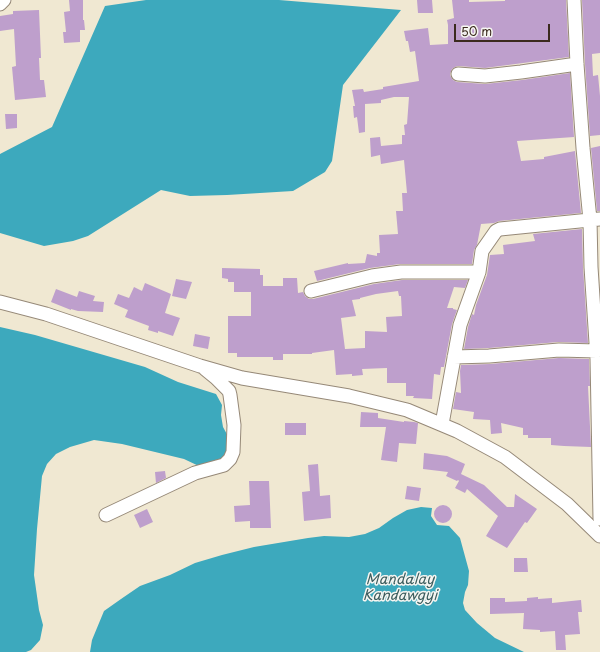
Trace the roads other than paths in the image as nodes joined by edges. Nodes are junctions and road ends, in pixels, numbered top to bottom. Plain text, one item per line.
1 (4, 0) edge
2 (574, 0) edge
3 (0, 4) edge
4 (577, 64) junction
5 (458, 74) dead end
6 (595, 220) edge
7 (479, 272) junction
8 (311, 291) dead end
9 (0, 302) edge
10 (598, 356) edge
11 (454, 357) junction
12 (200, 366) junction
13 (442, 424) junction
14 (599, 453) edge
15 (106, 515) dead end
16 (600, 519) edge
17 (600, 536) edge

1 - 3 street
2 - 4 street
4 - 5 street
4 - 6 street
6 - 7 street
6 - 10 street
7 - 8 street
7 - 11 street
9 - 12 street
10 - 11 street
10 - 14 street
11 - 13 street
12 - 13 street
12 - 15 street
13 - 17 street
14 - 16 street

